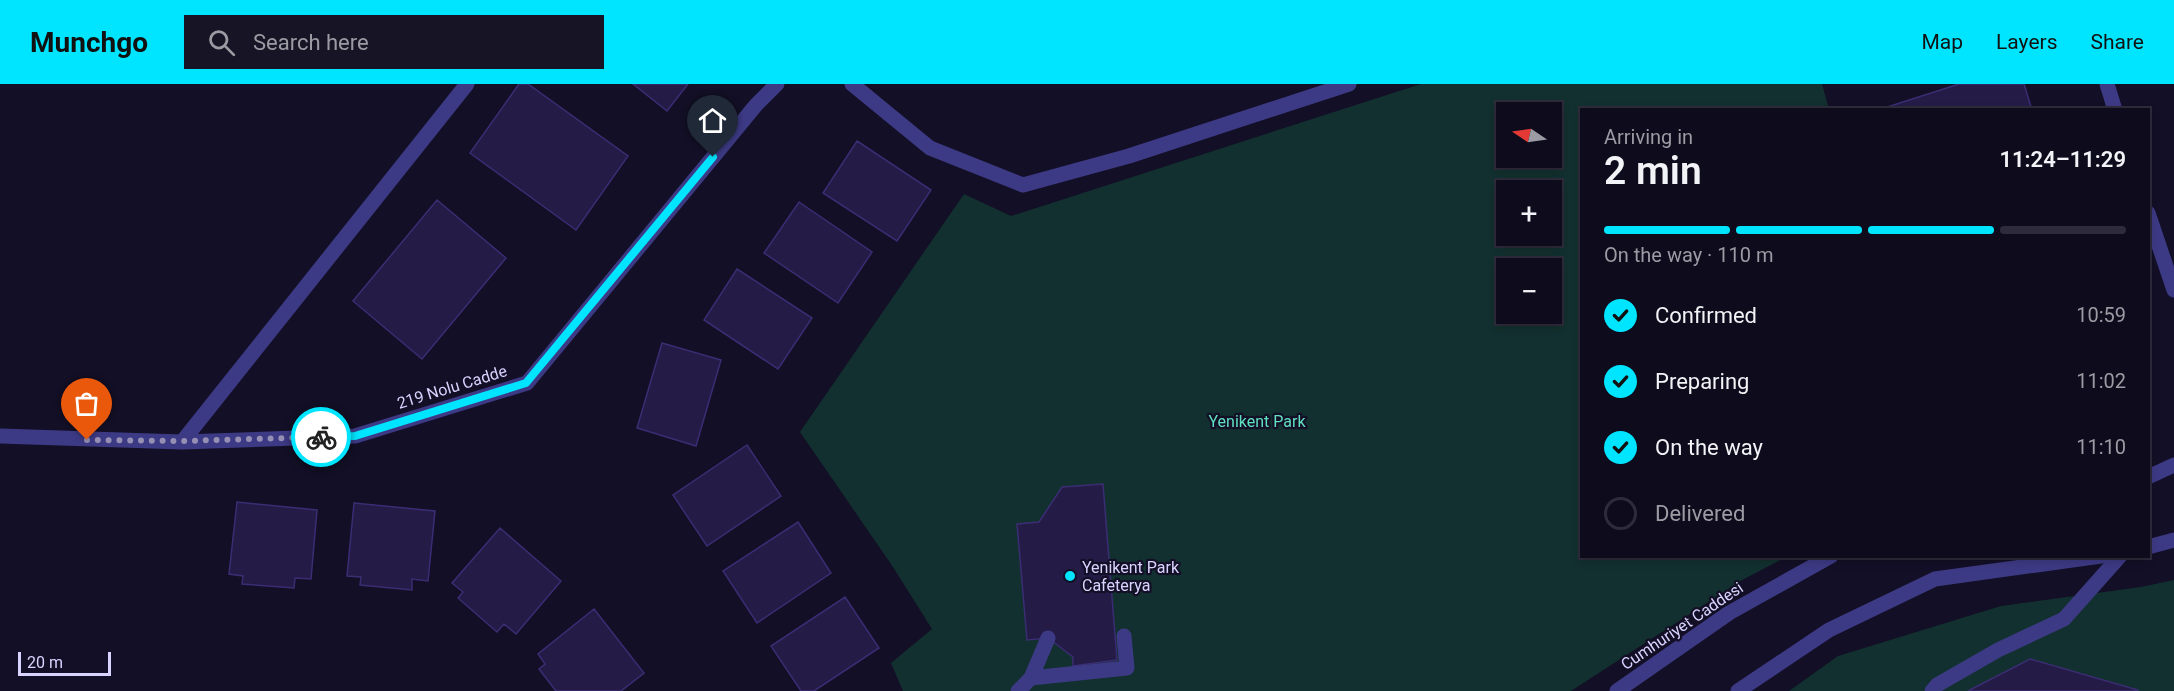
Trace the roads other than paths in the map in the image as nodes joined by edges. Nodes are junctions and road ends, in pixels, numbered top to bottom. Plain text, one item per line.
1 (467, 84) edge
2 (777, 84) edge
3 (852, 84) edge
4 (1349, 84) edge
5 (2107, 84) edge
6 (2114, 108) edge
7 (2150, 217) edge
8 (2167, 247) edge
9 (2174, 290) edge
10 (0, 436) edge
11 (182, 441) junction
12 (2174, 465) edge
13 (2150, 476) edge
14 (2174, 540) edge
15 (2150, 546) edge
16 (1827, 558) edge
17 (2087, 558) edge
18 (2118, 558) edge
19 (1124, 636) dead end
20 (1048, 638) dead end
21 (1031, 678) junction
22 (1018, 691) edge
23 (1617, 691) edge
24 (1738, 691) edge
25 (1932, 691) edge

1 - 11 street
2 - 11 street, 219 Nolu Cadde
3 - 4 street
5 - 6 street
7 - 8 street
8 - 9 street
10 - 11 street, 219 Nolu Cadde
12 - 13 street
14 - 15 street
16 - 23 street, Cumhuriyet Caddesi
17 - 24 street
18 - 25 street
19 - 21 street
20 - 21 street
21 - 22 street

